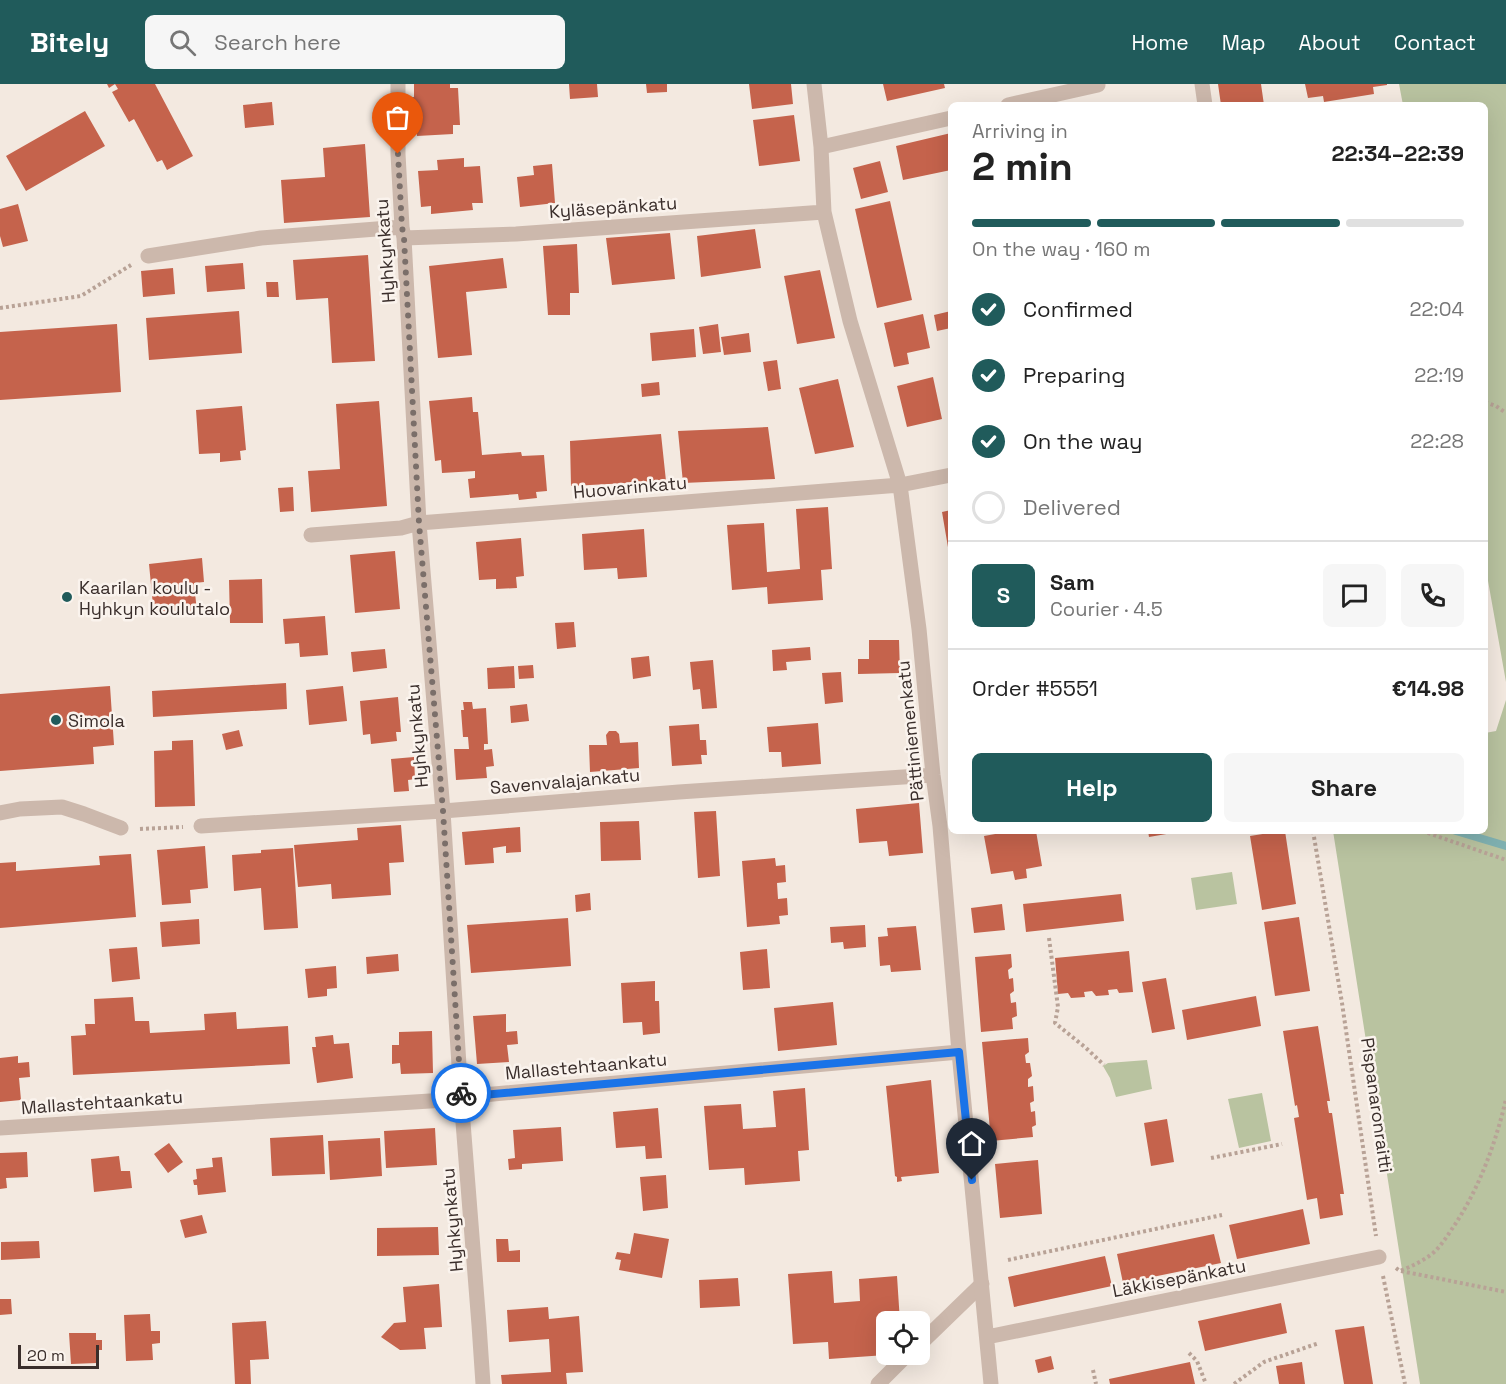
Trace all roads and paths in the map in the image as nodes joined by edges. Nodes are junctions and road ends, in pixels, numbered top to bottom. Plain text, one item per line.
1 (398, 84) edge
2 (814, 84) edge
3 (1202, 84) edge
4 (1098, 85) edge
5 (1022, 102) edge
6 (1205, 102) edge
7 (948, 119) edge
8 (821, 147) junction
9 (824, 212) junction
10 (403, 232) junction
11 (148, 256) joint
12 (0, 308) edge
13 (1488, 403) edge
14 (1506, 414) edge
15 (948, 476) edge
16 (900, 485) junction
17 (419, 523) junction
18 (311, 534) dead end
19 (933, 775) junction
20 (443, 811) junction
21 (0, 813) edge
22 (945, 825) edge
23 (201, 826) joint
24 (121, 828) joint
25 (1314, 834) edge
26 (1431, 834) edge
27 (1506, 860) edge
28 (1049, 938) dead end
29 (959, 1052) junction
30 (1104, 1065) dead end
31 (461, 1097) junction
32 (1506, 1099) edge
33 (0, 1128) edge
34 (1282, 1144) dead end
35 (1210, 1158) dead end
36 (1222, 1215) dead end
37 (1379, 1257) junction
38 (1008, 1260) dead end
39 (1400, 1271) junction
40 (982, 1284) junction
41 (1506, 1292) edge
42 (930, 1334) edge
43 (987, 1337) junction
44 (1319, 1343) dead end
45 (1189, 1353) dead end
46 (897, 1365) edge
47 (1093, 1370) dead end
48 (483, 1384) edge
49 (878, 1384) edge
50 (992, 1384) edge
51 (1096, 1384) edge
52 (1206, 1384) edge
53 (1233, 1384) edge
54 (1405, 1384) edge

1 - 10 street, Hyhkynkatu
2 - 8 street, Pättiniemenkatu
3 - 6 street
4 - 5 street
7 - 8 street
8 - 9 street, Pättiniemenkatu
9 - 10 street, Kyläsepänkatu
9 - 16 street, Pättiniemenkatu
10 - 11 street, Kyläsepänkatu
10 - 17 street, Hyhkynkatu
11 - 12 path
13 - 14 path
15 - 16 street, Huovarinkatu
16 - 17 street, Huovarinkatu
16 - 19 street, Pättiniemenkatu
17 - 18 street, Huovarinkatu
17 - 20 street, Hyhkynkatu
19 - 20 street, Savenvalajankatu
19 - 22 street, Pättiniemenkatu
20 - 23 street, Savenvalajankatu
20 - 31 street, Hyhkynkatu
21 - 24 street
22 - 29 street, Pättiniemenkatu
23 - 24 path
25 - 37 path, Pispanaronraitti
26 - 27 path
28 - 30 path
29 - 31 street, Mallastehtaankatu
29 - 40 street, Pättiniemenkatu
31 - 33 street, Mallastehtaankatu
31 - 48 street, Hyhkynkatu
32 - 39 path
34 - 35 path
36 - 38 path
37 - 39 path
37 - 43 street, Läkkisepänkatu
37 - 54 path, Pispanaronraitti
39 - 41 path
40 - 42 street
40 - 43 street, Pättiniemenkatu
43 - 50 street, Pättiniemenkatu
44 - 53 path
45 - 52 path
46 - 49 street
47 - 51 path

